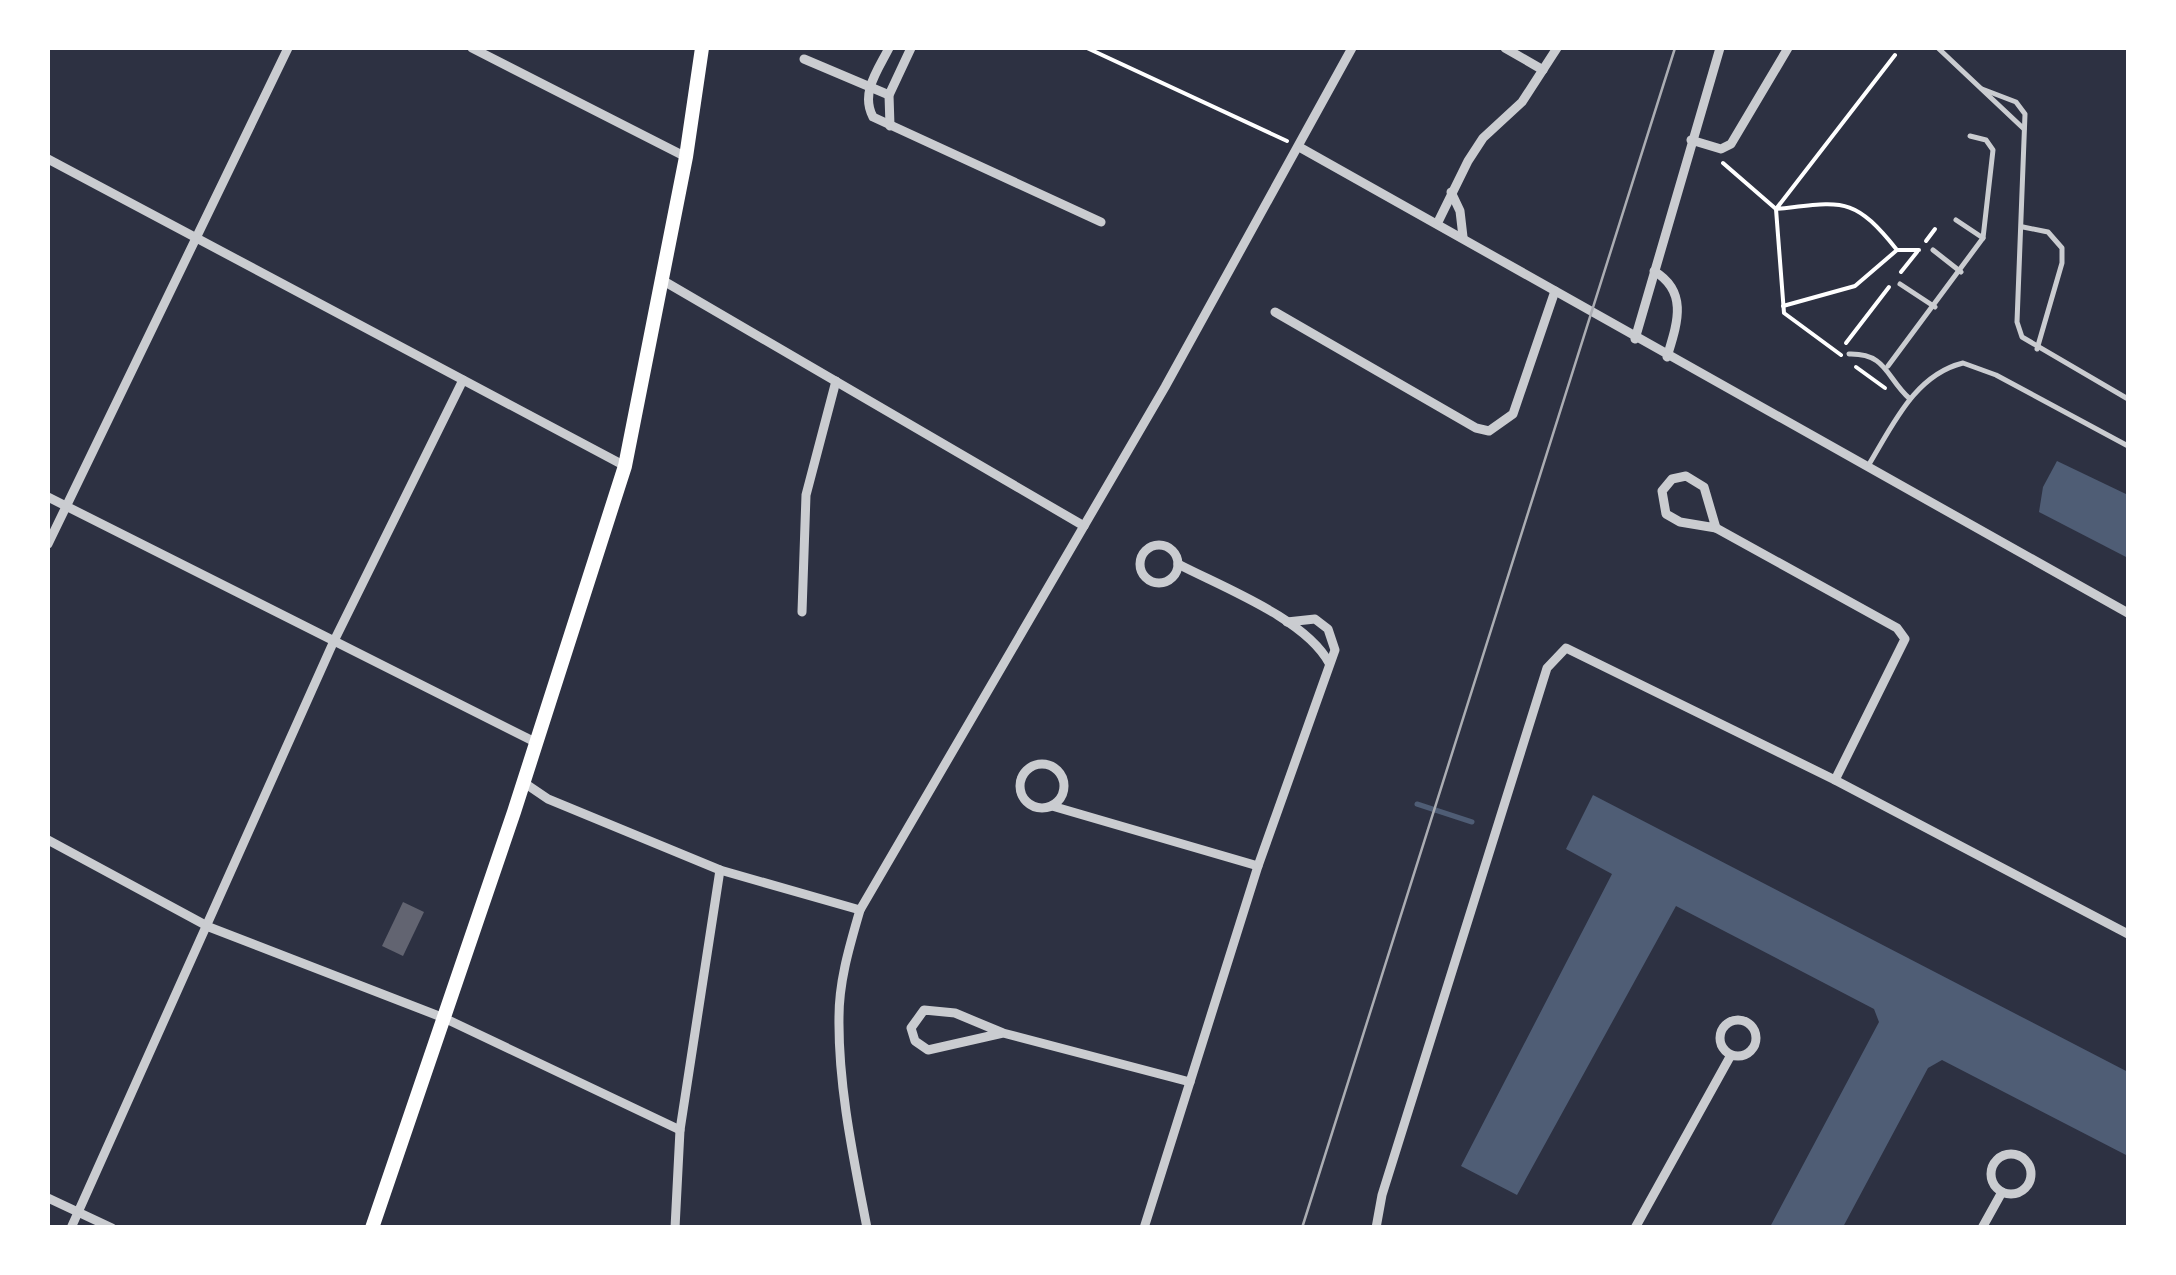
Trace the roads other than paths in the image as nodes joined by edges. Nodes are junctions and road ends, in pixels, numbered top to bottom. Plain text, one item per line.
1 (288, 48) edge
2 (472, 48) edge
3 (702, 48) edge
4 (889, 48) edge
5 (898, 48) edge
6 (1352, 48) edge
7 (1505, 48) edge
8 (1557, 48) edge
9 (1720, 48) edge
10 (1788, 48) edge
11 (1938, 48) edge
12 (910, 50) edge
13 (804, 58) dead end
14 (1542, 70) junction
15 (869, 88) junction
16 (1982, 89) junction
17 (889, 95) junction
18 (890, 126) junction
19 (2026, 131) junction
20 (1970, 136) dead end
21 (1691, 140) junction
22 (1300, 148) junction
23 (686, 157) junction
24 (48, 159) edge
25 (1451, 192) junction
26 (1956, 220) dead end
27 (1101, 222) dead end
28 (1438, 222) junction
29 (2022, 227) junction
30 (193, 236) junction
31 (1463, 236) junction
32 (1983, 238) junction
33 (1933, 250) dead end
34 (1654, 271) junction
35 (1961, 272) junction
36 (662, 280) junction
37 (1900, 284) dead end
38 (1555, 291) junction
39 (1934, 307) junction
40 (1275, 312) dead end
41 (1635, 339) junction
42 (2037, 350) junction
43 (1850, 354) dead end
44 (1668, 358) junction
45 (1888, 366) junction
46 (463, 380) junction
47 (836, 381) junction
48 (1910, 399) junction
49 (2128, 400) edge
50 (2128, 446) edge
51 (624, 466) junction
52 (1866, 469) junction
53 (48, 497) edge
54 (66, 506) junction
55 (1084, 526) junction
56 (1716, 528) junction
57 (48, 544) edge
58 (1178, 564) junction
59 (802, 612) dead end
60 (2128, 613) edge
61 (1286, 622) junction
62 (333, 644) junction
63 (1329, 663) junction
64 (535, 742) junction
65 (1835, 780) junction
66 (523, 782) junction
67 (1052, 806) junction
68 (48, 840) edge
69 (1258, 866) junction
70 (720, 870) junction
71 (860, 910) junction
72 (209, 926) junction
73 (2128, 934) edge
74 (444, 1018) junction
75 (1003, 1033) junction
76 (1730, 1054) junction
77 (1190, 1082) junction
78 (680, 1130) junction
79 (2002, 1192) junction
80 (48, 1198) edge
81 (78, 1212) junction
82 (70, 1228) edge
83 (112, 1228) edge
84 (372, 1228) edge
85 (675, 1228) edge
86 (867, 1228) edge
87 (1144, 1228) edge
88 (1376, 1228) edge
89 (1635, 1228) edge
90 (1982, 1228) edge

1 - 30 street
2 - 23 street
3 - 23 main road
4 - 15 street
5 - 12 street
6 - 22 street
7 - 14 street
8 - 14 street
9 - 21 street
10 - 21 street
11 - 16 lane
12 - 17 street
13 - 15 street
14 - 25 street
15 - 17 street
15 - 18 street
16 - 19 lane
16 - 19 lane
17 - 18 street
18 - 27 street
19 - 29 lane
20 - 32 lane
21 - 34 street
22 - 28 street
22 - 55 street
23 - 36 main road
24 - 30 street
25 - 28 street
25 - 31 street
26 - 32 lane
28 - 31 street
29 - 42 lane
29 - 42 lane
30 - 46 street
30 - 54 street
31 - 38 street
32 - 35 lane
33 - 35 lane
34 - 41 street
34 - 44 street
35 - 39 lane
36 - 47 street
36 - 51 main road
37 - 39 lane
38 - 40 street
38 - 41 street
39 - 45 lane
41 - 44 street
42 - 49 lane
43 - 45 lane
44 - 52 street
45 - 48 lane
46 - 51 street
46 - 62 street
47 - 55 street
47 - 59 street
48 - 50 lane
48 - 52 lane
51 - 64 main road
52 - 60 street
53 - 54 street
54 - 57 street
54 - 62 street
55 - 71 street
56 - 56 street
56 - 65 street
58 - 58 street
58 - 61 street
61 - 63 street
61 - 63 street
62 - 64 street
62 - 72 street
63 - 69 street
64 - 66 main road
65 - 73 street
65 - 88 street
66 - 70 street
66 - 74 main road
67 - 67 street
67 - 69 street
68 - 72 street
69 - 77 street
70 - 71 street
70 - 78 street
71 - 86 street
72 - 74 street
72 - 81 street
74 - 78 street
74 - 84 main road
75 - 75 street
75 - 77 street
76 - 76 street
76 - 89 street
77 - 87 street
78 - 85 street
79 - 79 street
79 - 90 street
80 - 81 street
81 - 82 street
81 - 83 street

